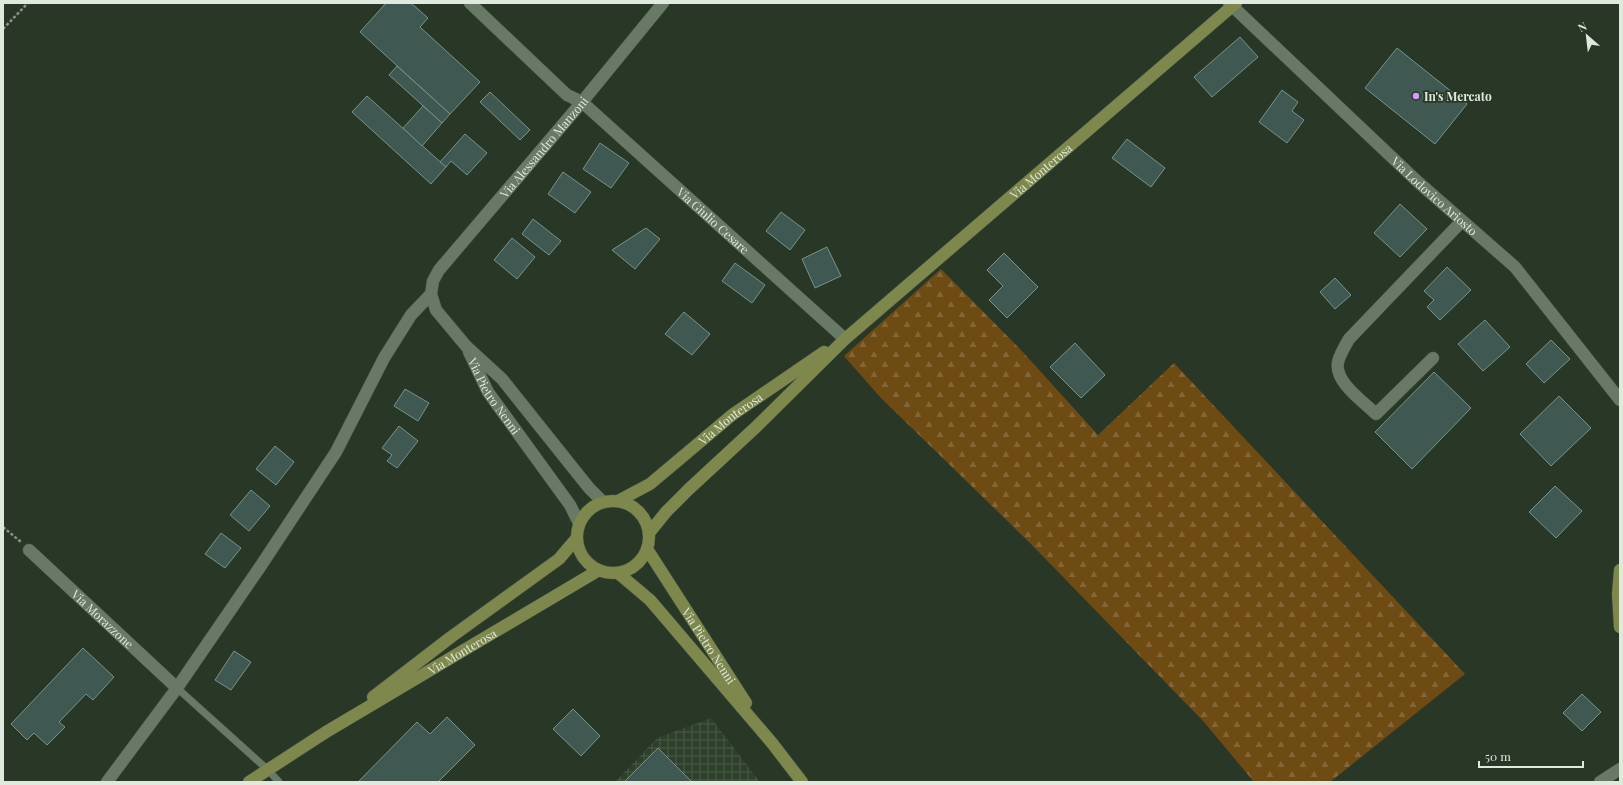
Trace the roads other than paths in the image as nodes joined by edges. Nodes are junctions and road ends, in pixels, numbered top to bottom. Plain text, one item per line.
1 (470, 3) edge
2 (664, 3) edge
3 (1232, 4) edge
4 (582, 102) junction
5 (1462, 221) junction
6 (431, 294) junction
7 (845, 339) junction
8 (466, 346) junction
9 (1433, 358) dead end
10 (1620, 400) edge
11 (618, 501) junction
12 (603, 502) junction
13 (579, 523) junction
14 (649, 533) junction
15 (576, 539) junction
16 (647, 549) junction
17 (29, 550) road end
18 (599, 570) junction
19 (1620, 570) edge
20 (618, 573) junction
21 (1620, 627) edge
22 (177, 688) junction
23 (326, 732) junction
24 (772, 742) junction
25 (1620, 769) edge
26 (268, 770) junction
27 (108, 782) edge
28 (249, 782) edge
29 (279, 782) edge
30 (802, 782) edge
31 (1600, 782) edge

1 - 4 street, Via Giulio Cesare
2 - 4 street, Via Alessandro Manzoni
3 - 5 street, Via Lodovico Ariosto
3 - 7 main road, Via Monterosa
4 - 6 street, Via Alessandro Manzoni
4 - 7 street, Via Giulio Cesare
5 - 9 street
5 - 10 street, Via Lodovico Ariosto
6 - 8 street, Via Pietro Nenni
6 - 22 street
7 - 11 main road, Via Monterosa
7 - 14 main road, Via Monterosa
8 - 12 street, Via Pietro Nenni
8 - 13 street, Via Pietro Nenni
11 - 12 main road
11 - 14 main road
12 - 13 main road
13 - 15 main road
14 - 16 main road
15 - 18 main road
15 - 23 main road, Via Monterosa
16 - 20 main road
16 - 24 main road, Via Pietro Nenni
17 - 22 street, Via Morazzone
18 - 20 main road
18 - 23 main road, Via Monterosa
19 - 21 main road
20 - 24 main road, Via Pietro Nenni
22 - 26 lane
22 - 27 street
23 - 26 main road, Via Monterosa
24 - 30 main road, Via Pietro Nenni
25 - 31 street
26 - 28 main road, Via Monterosa
26 - 29 lane

